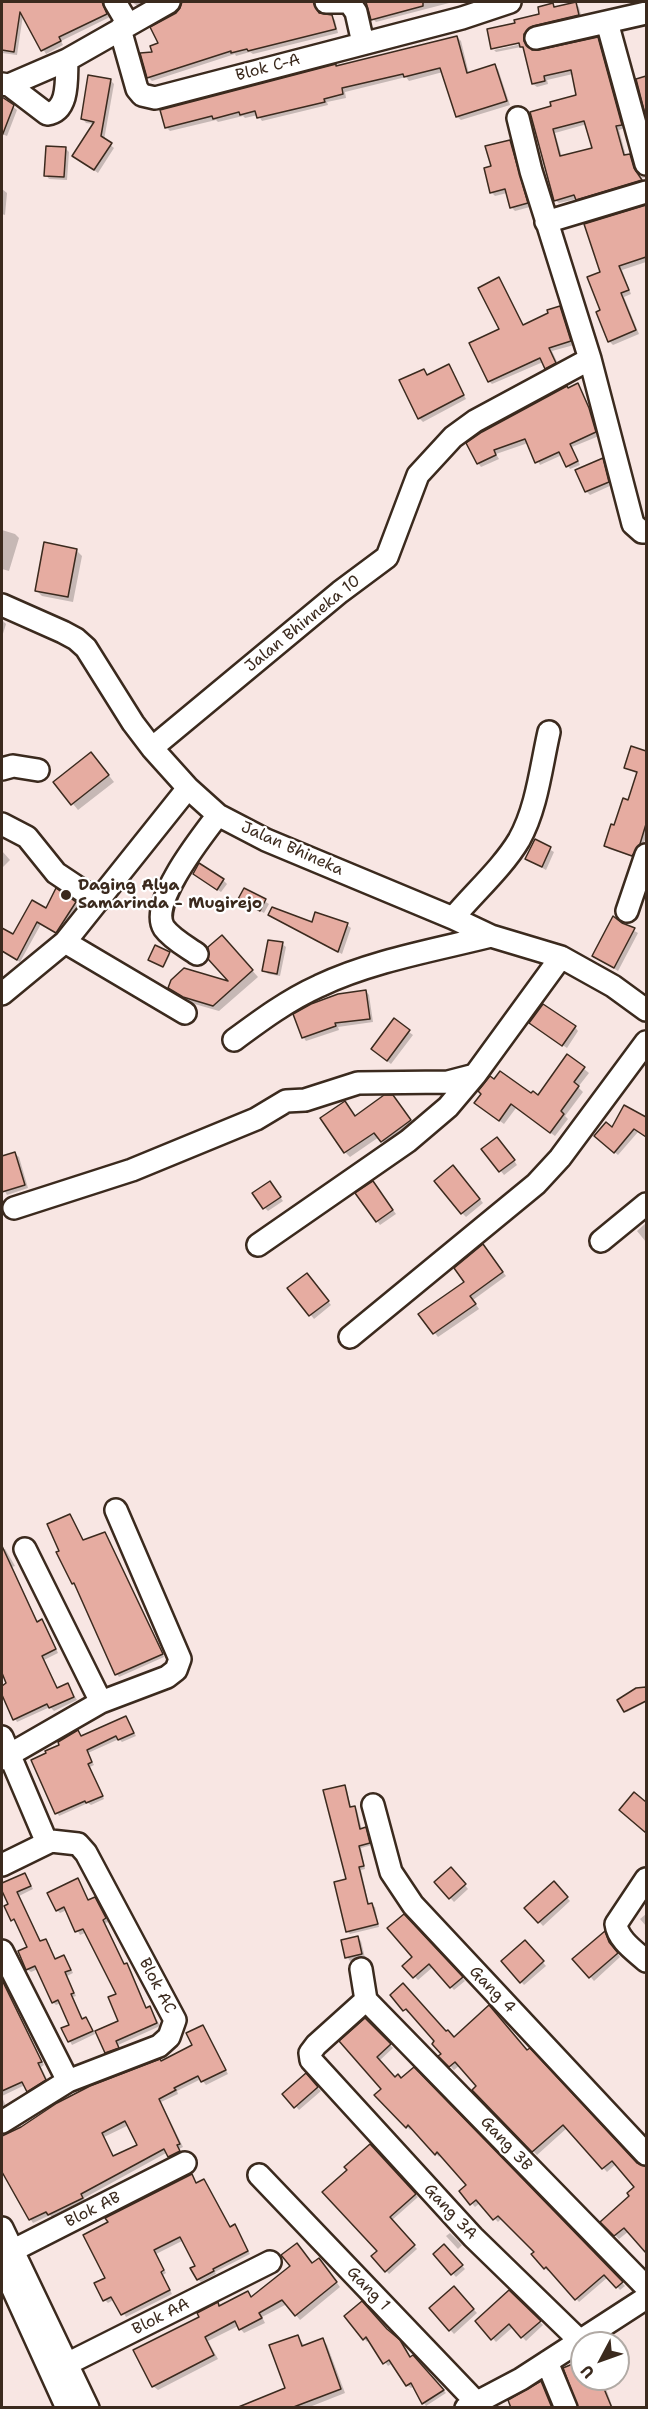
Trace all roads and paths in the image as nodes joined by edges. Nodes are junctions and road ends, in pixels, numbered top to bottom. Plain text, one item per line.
1 (115, 2) edge
2 (169, 2) edge
3 (326, 2) edge
4 (347, 2) edge
5 (510, 2) edge
6 (460, 10) edge
7 (646, 13) edge
8 (607, 22) junction
9 (124, 26) junction
10 (536, 38) dead end
11 (363, 43) junction
12 (67, 60) junction
13 (5, 84) edge
14 (518, 118) dead end
15 (646, 164) edge
16 (646, 192) edge
17 (546, 222) junction
18 (590, 359) junction
19 (646, 532) edge
20 (2, 605) edge
21 (549, 732) dead end
22 (152, 748) junction
23 (2, 769) edge
24 (38, 770) dead end
25 (188, 788) junction
26 (218, 814) junction
27 (2, 824) edge
28 (646, 855) edge
29 (98, 901) junction
30 (627, 911) dead end
31 (453, 918) junction
32 (491, 936) junction
33 (65, 942) junction
34 (197, 954) dead end
35 (561, 957) junction
36 (2, 994) edge
37 (646, 1010) edge
38 (185, 1012) dead end
39 (234, 1040) dead end
40 (646, 1042) edge
41 (475, 1075) junction
42 (646, 1204) edge
43 (14, 1208) dead end
44 (601, 1241) dead end
45 (258, 1245) dead end
46 (350, 1337) dead end
47 (116, 1510) dead end
48 (25, 1549) dead end
49 (101, 1702) junction
50 (4, 1750) edge
51 (373, 1805) dead end
52 (47, 1843) junction
53 (2, 1864) edge
54 (646, 1879) edge
55 (2, 1951) edge
56 (646, 1961) edge
57 (361, 1969) dead end
58 (366, 2000) junction
59 (68, 2081) junction
60 (2, 2122) edge
61 (646, 2154) edge
62 (185, 2163) dead end
63 (259, 2175) dead end
64 (2, 2228) edge
65 (5, 2257) edge
66 (270, 2262) dead end
67 (646, 2288) edge
68 (646, 2298) edge
69 (570, 2331) edge
70 (595, 2331) edge
71 (570, 2348) edge
72 (548, 2362) junction
73 (60, 2368) junction
74 (472, 2405) edge
75 (67, 2408) edge
76 (88, 2408) edge
77 (566, 2408) edge

1 - 9 street
2 - 9 street
3 - 4 street
4 - 11 street
5 - 6 street, Blok C-A
6 - 11 street, Blok C-A
7 - 8 street
8 - 10 street
8 - 15 street
9 - 11 street, Blok C-A
9 - 12 street
12 - 13 street
12 - 13 street
14 - 17 street
16 - 17 street
17 - 18 street
18 - 19 street
18 - 22 street, Jalan Bhinneka 10
20 - 22 street, Jalan Bhineka
21 - 31 street
22 - 25 street, Jalan Bhineka
23 - 24 street
25 - 26 street, Jalan Bhineka
25 - 29 street
26 - 31 street, Jalan Bhineka
26 - 34 street
27 - 29 street
28 - 30 street
29 - 33 street
31 - 32 street, Jalan Bhineka
32 - 35 street, Jalan Bhineka
32 - 39 street
33 - 36 street
33 - 38 street
35 - 37 street, Jalan Bhineka
35 - 41 street
40 - 46 street
41 - 43 street
41 - 45 street
42 - 44 street
47 - 49 street
48 - 49 street
49 - 50 street
50 - 52 street
51 - 61 street, Gang 4
52 - 53 street, Blok AC
52 - 59 street, Blok AC
54 - 56 street
55 - 59 street
57 - 58 street
58 - 67 street, Gang 3B
58 - 69 street, Gang 3A
59 - 60 street, Blok AC
62 - 65 street, Blok AB
63 - 74 street, Gang 1
64 - 65 street
65 - 73 street
66 - 73 street, Blok AA
68 - 70 street
71 - 72 street
72 - 74 street
72 - 77 street
73 - 75 street
73 - 76 street

